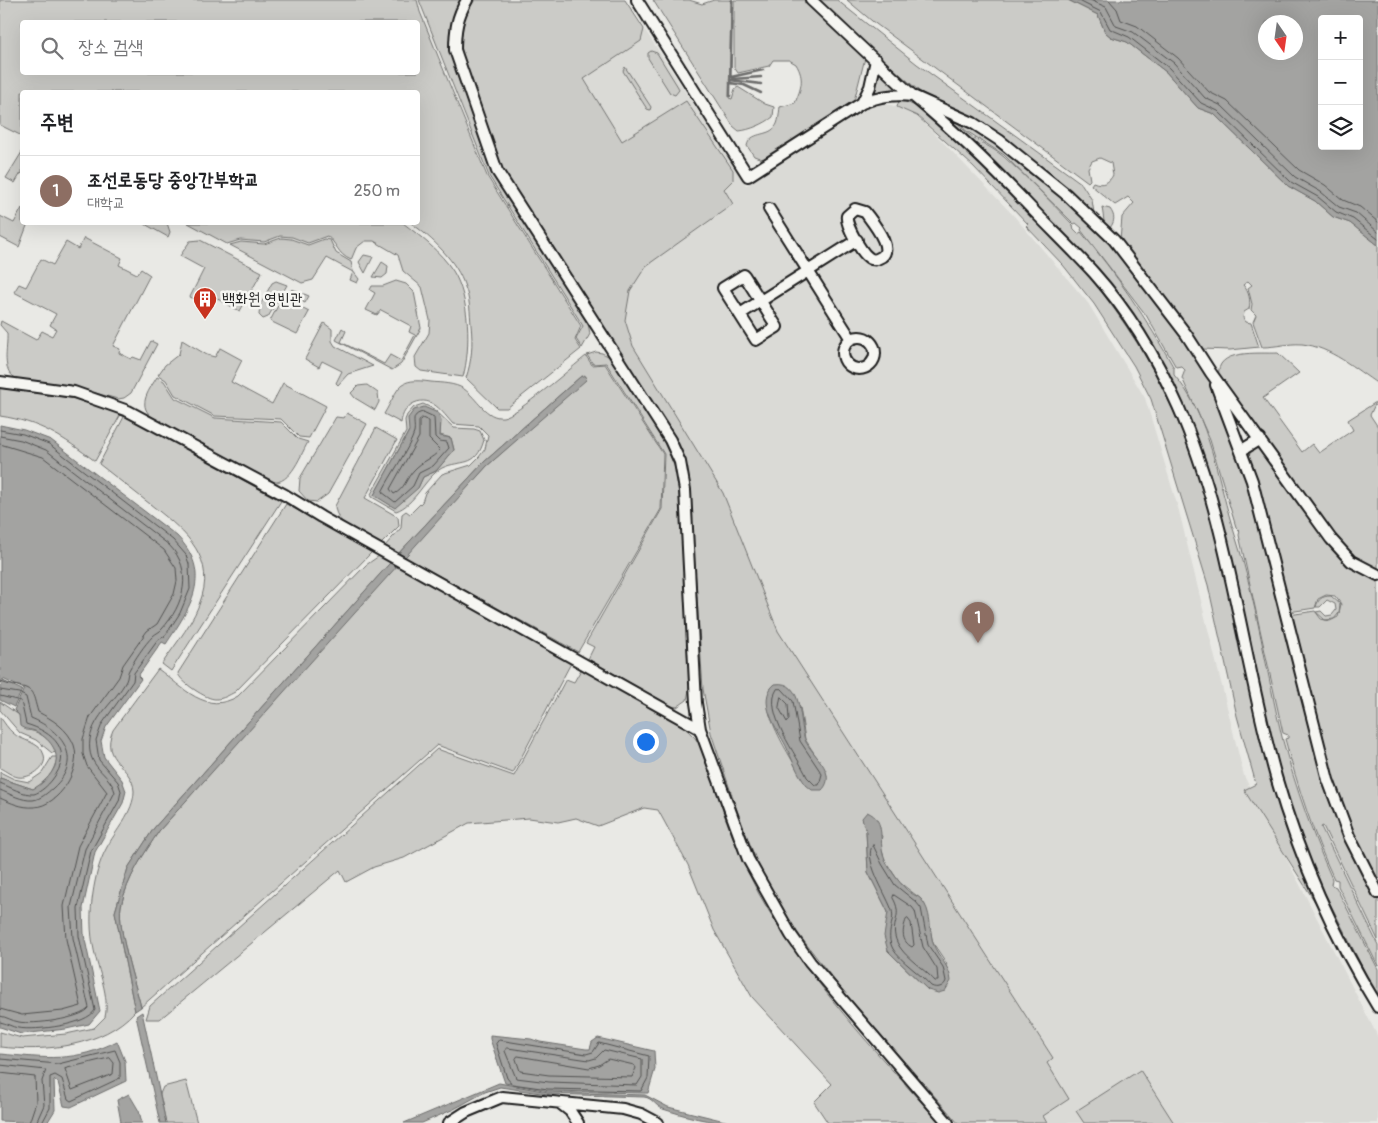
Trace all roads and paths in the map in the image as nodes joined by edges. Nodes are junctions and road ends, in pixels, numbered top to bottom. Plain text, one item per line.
1 (467, 0) edge
2 (637, 0) edge
3 (811, 0) edge
4 (876, 60) junction
5 (913, 96) junction
6 (862, 103) junction
7 (768, 209) dead end
8 (857, 240) junction
9 (808, 271) junction
10 (760, 301) junction
11 (740, 314) junction
12 (851, 340) junction
13 (1211, 373) junction
14 (0, 382) edge
15 (1260, 439) junction
16 (1242, 450) junction
17 (1378, 575) edge
18 (700, 729) junction
19 (1378, 893) edge
20 (1378, 1007) edge
21 (561, 1103) junction
22 (449, 1123) edge
23 (578, 1123) edge
24 (658, 1123) edge
25 (948, 1123) edge

1 - 18 street
2 - 6 street
3 - 4 street
4 - 5 street
4 - 6 street
5 - 6 street
5 - 13 street
5 - 20 street
7 - 9 street
8 - 8 street
8 - 9 street
9 - 10 street
9 - 12 street
10 - 11 street
10 - 11 street
10 - 11 street
12 - 12 street
13 - 15 street
13 - 16 street
14 - 18 street
15 - 16 street
15 - 17 street
16 - 19 street
18 - 25 street
21 - 22 street
21 - 23 street
21 - 24 street

